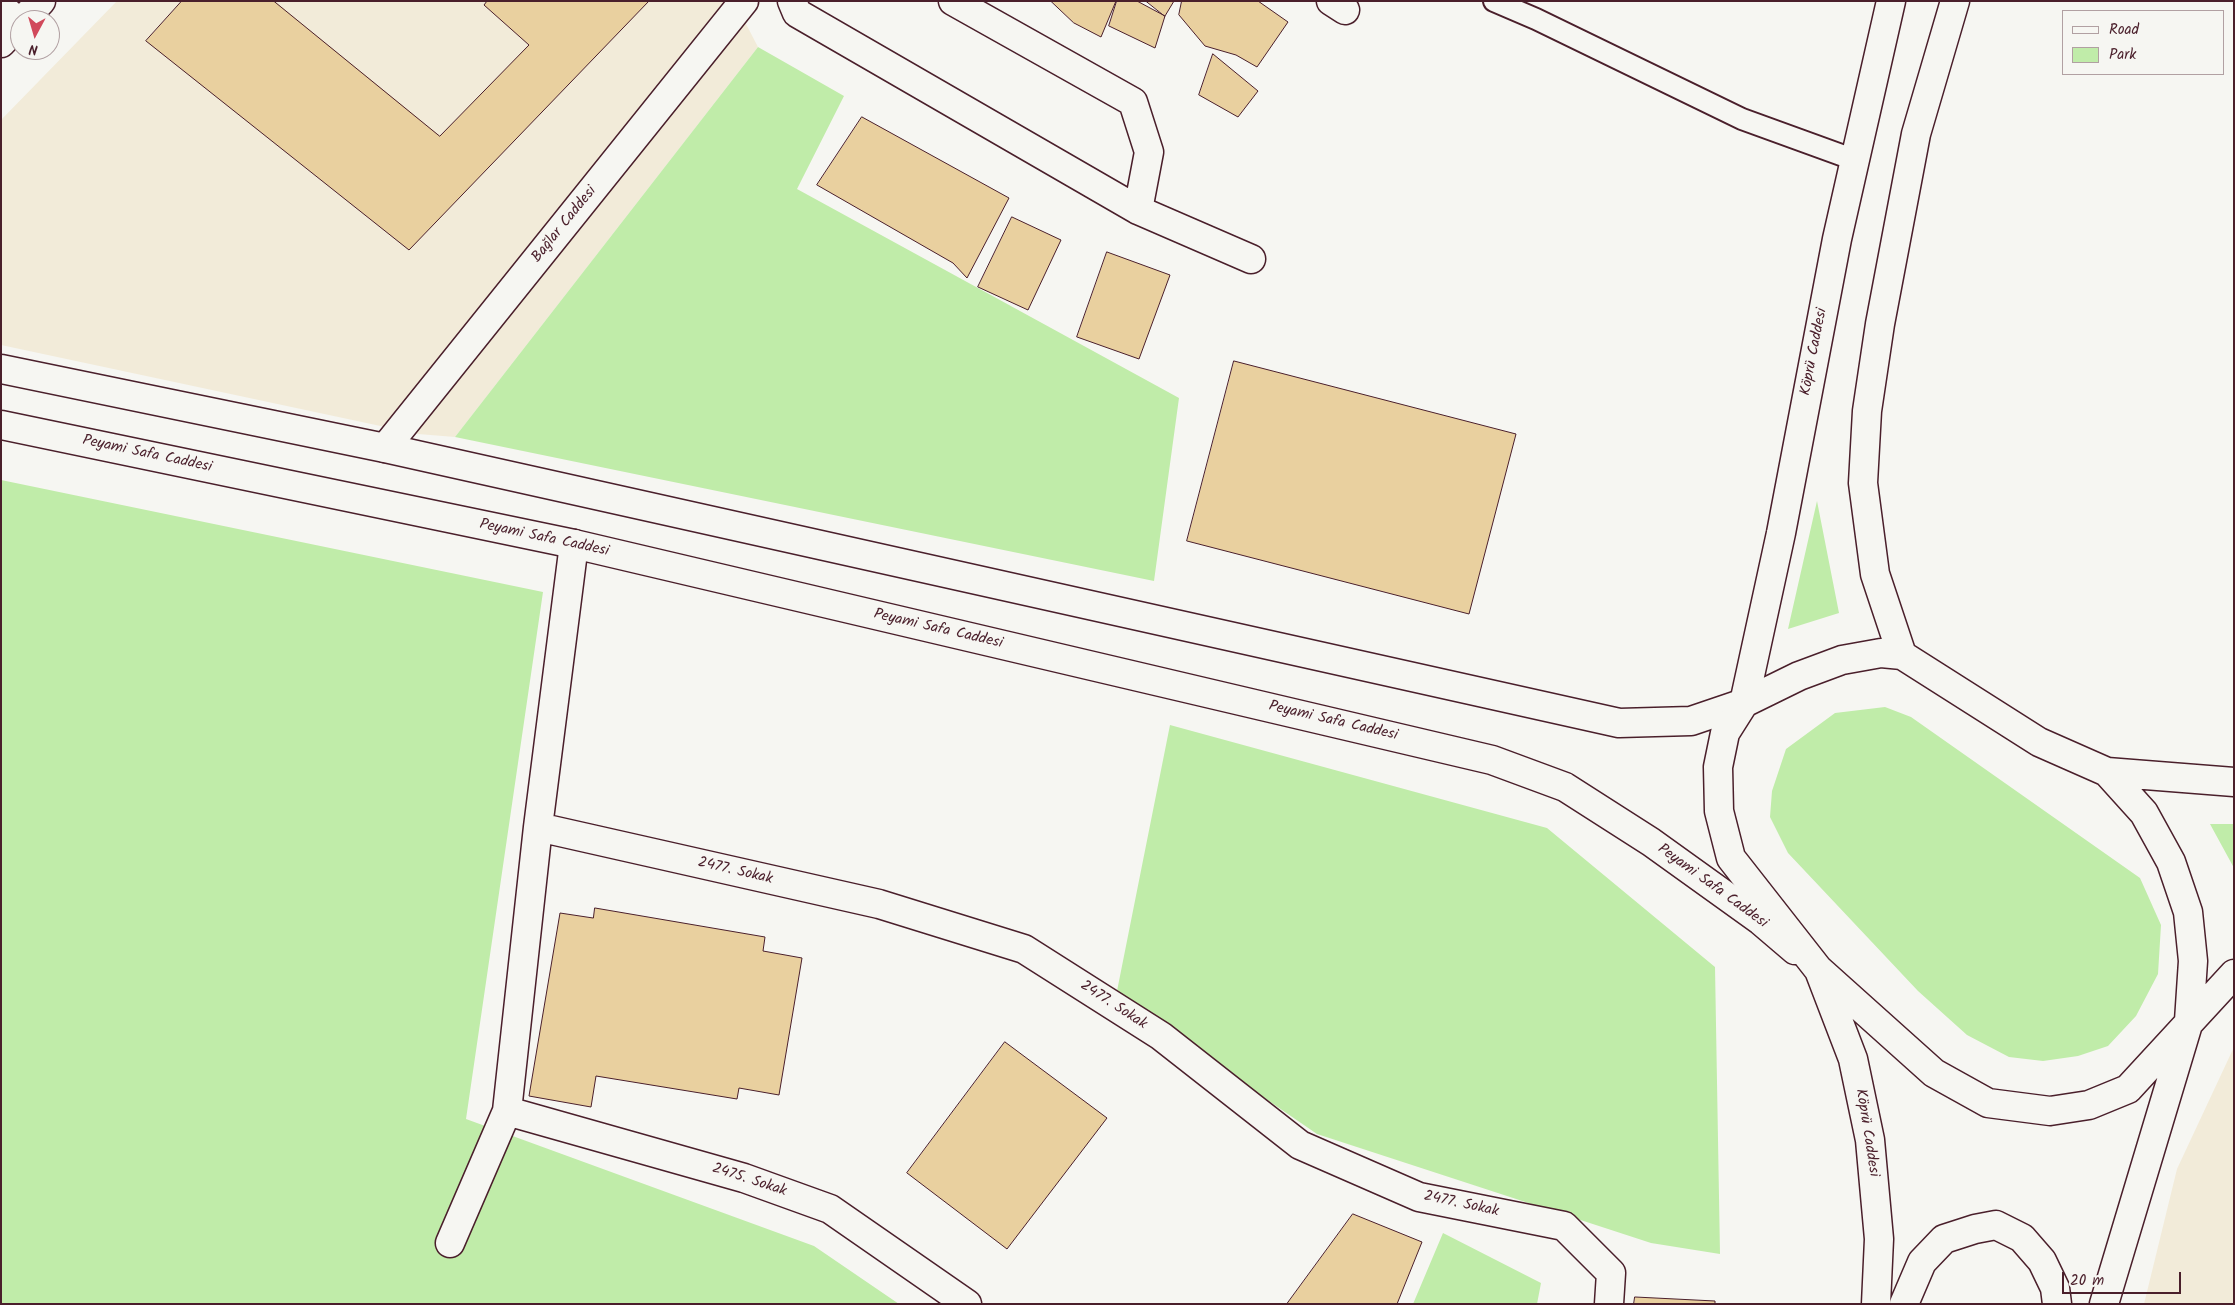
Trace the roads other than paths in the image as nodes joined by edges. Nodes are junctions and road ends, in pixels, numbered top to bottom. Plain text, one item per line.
1 (744, 1) edge
2 (792, 1) edge
3 (953, 1) edge
4 (1494, 1) edge
5 (1891, 1) edge
6 (1955, 1) edge
7 (10, 34) edge
8 (1, 43) edge
9 (1855, 160) junction
10 (1138, 210) junction
11 (1251, 259) dead end
12 (1, 368) edge
13 (1, 424) edge
14 (385, 448) junction
15 (574, 544) junction
16 (1902, 655) junction
17 (1744, 703) junction
18 (2107, 772) junction
19 (2234, 782) edge
20 (538, 827) junction
21 (1818, 969) junction
22 (2234, 974) edge
23 (2189, 1022) junction
24 (507, 1111) junction
25 (450, 1243) dead end
26 (967, 1304) edge
27 (1609, 1304) edge
28 (1876, 1304) edge
29 (1904, 1304) edge
30 (2057, 1304) edge
31 (2104, 1304) edge

1 - 14 street, Bağlar Caddesi
2 - 10 street
3 - 10 street
4 - 9 lane
5 - 9 street, Köprü Caddesi
6 - 16 street
7 - 8 street
9 - 17 street, Köprü Caddesi
10 - 11 street
12 - 14 street
13 - 15 street, Peyami Safa Caddesi
14 - 17 street
15 - 20 street
15 - 21 street, Peyami Safa Caddesi
16 - 17 street
16 - 18 street
17 - 21 street
18 - 19 street
18 - 23 street
20 - 24 street
20 - 27 street, 2477. Sokak
21 - 23 street
21 - 28 street, Köprü Caddesi
22 - 23 street
23 - 31 street
24 - 25 street
24 - 26 street, 2475. Sokak
29 - 30 street

